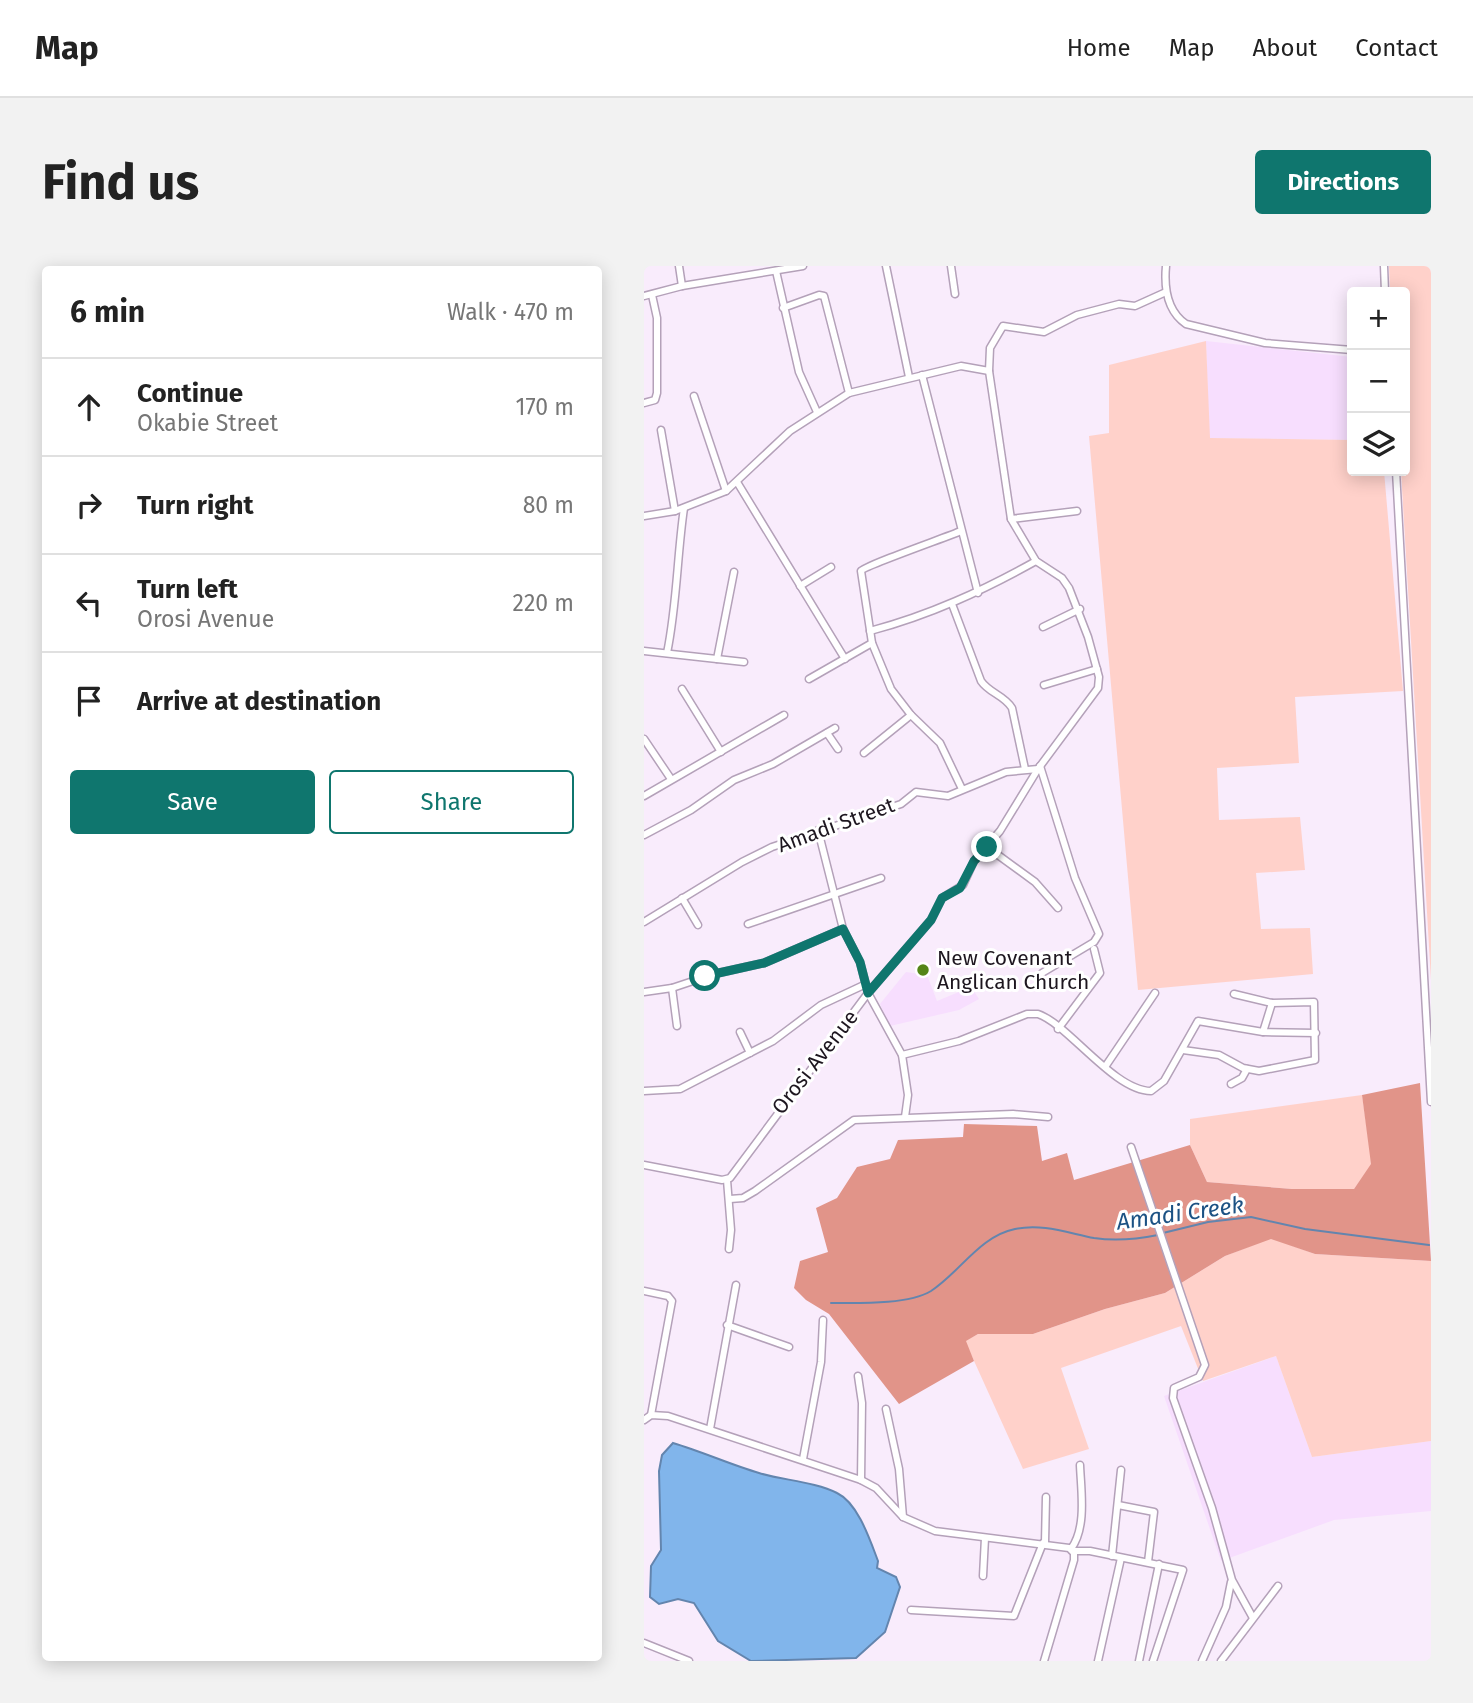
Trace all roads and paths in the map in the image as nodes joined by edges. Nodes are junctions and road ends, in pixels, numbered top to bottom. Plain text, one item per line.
1 (679, 266) edge
2 (803, 266) edge
3 (886, 266) edge
4 (951, 266) edge
5 (1166, 266) edge
6 (1384, 266) edge
7 (776, 271) junction
8 (682, 286) junction
9 (1385, 287) edge
10 (1166, 292) junction
11 (955, 294) dead end
12 (648, 295) edge
13 (783, 308) junction
14 (1347, 349) edge
15 (989, 371) junction
16 (922, 374) junction
17 (909, 377) junction
18 (849, 393) junction
19 (694, 396) dead end
20 (644, 403) edge
21 (817, 412) junction
22 (661, 430) dead end
23 (1396, 476) edge
24 (737, 482) junction
25 (726, 491) junction
26 (684, 508) junction
27 (676, 511) junction
28 (1077, 511) dead end
29 (644, 516) edge
30 (1011, 519) junction
31 (961, 531) junction
32 (1036, 561) junction
33 (831, 567) dead end
34 (734, 572) dead end
35 (800, 586) junction
36 (978, 593) junction
37 (951, 604) junction
38 (1080, 609) junction
39 (1043, 626) dead end
40 (870, 631) junction
41 (872, 643) junction
42 (644, 652) edge
43 (667, 653) junction
44 (717, 659) junction
45 (845, 659) junction
46 (744, 662) dead end
47 (1097, 669) junction
48 (809, 679) dead end
49 (1044, 685) dead end
50 (682, 688) dead end
51 (784, 715) dead end
52 (911, 715) junction
53 (835, 728) dead end
54 (827, 733) junction
55 (644, 740) edge
56 (838, 749) dead end
57 (721, 752) junction
58 (864, 753) dead end
59 (1039, 768) junction
60 (1025, 769) junction
61 (671, 779) junction
62 (962, 789) junction
63 (644, 796) edge
64 (818, 830) junction
65 (644, 835) edge
66 (987, 847) junction
67 (881, 878) dead end
68 (834, 895) junction
69 (682, 898) junction
70 (1058, 908) dead end
71 (644, 922) edge
72 (748, 924) dead end
73 (698, 925) dead end
74 (843, 929) junction
75 (1094, 949) dead end
76 (1042, 972) dead end
77 (866, 984) junction
78 (672, 988) junction
79 (644, 992) edge
80 (1155, 992) dead end
81 (868, 993) junction
82 (1234, 994) dead end
83 (1272, 1003) junction
84 (677, 1027) dead end
85 (1058, 1028) junction
86 (740, 1032) dead end
87 (1263, 1032) junction
88 (1316, 1032) junction
89 (1184, 1050) junction
90 (750, 1053) junction
91 (902, 1055) junction
92 (1105, 1067) junction
93 (1247, 1069) junction
94 (1231, 1084) dead end
95 (644, 1091) edge
96 (1431, 1102) edge
97 (905, 1117) junction
98 (1048, 1117) dead end
99 (1131, 1147) dead end
100 (644, 1166) edge
101 (727, 1180) junction
102 (730, 1199) junction
103 (729, 1249) dead end
104 (736, 1284) dead end
105 (644, 1291) edge
106 (823, 1320) dead end
107 (727, 1325) junction
108 (789, 1347) dead end
109 (858, 1376) dead end
110 (886, 1409) dead end
111 (652, 1415) junction
112 (644, 1420) edge
113 (710, 1429) junction
114 (803, 1459) junction
115 (1080, 1465) dead end
116 (1121, 1470) dead end
117 (861, 1480) junction
118 (1046, 1497) dead end
119 (1118, 1505) junction
120 (903, 1517) junction
121 (985, 1538) junction
122 (1044, 1543) junction
123 (1072, 1550) junction
124 (1112, 1556) junction
125 (1121, 1558) junction
126 (1148, 1562) junction
127 (1159, 1564) junction
128 (983, 1576) dead end
129 (1232, 1580) junction
130 (1278, 1586) dead end
131 (911, 1610) dead end
132 (1253, 1618) junction
133 (644, 1643) edge
134 (689, 1661) edge
135 (1044, 1661) edge
136 (1098, 1661) edge
137 (1139, 1661) edge
138 (1153, 1661) edge
139 (1202, 1661) edge
140 (1221, 1661) edge

1 - 8 street
2 - 7 street
3 - 17 street
4 - 11 street
5 - 10 street
6 - 9 street
7 - 8 street
7 - 13 street
8 - 12 street
10 - 14 street
10 - 15 street
12 - 20 street
13 - 18 street
13 - 21 street
15 - 16 street
15 - 30 street
16 - 17 street
16 - 31 street
17 - 18 street
18 - 21 street
19 - 25 street
21 - 24 street
22 - 27 street
23 - 96 street
24 - 25 street
24 - 35 street
25 - 26 street
26 - 27 street
26 - 43 street
27 - 29 street
28 - 30 street
30 - 32 street
31 - 36 street
31 - 40 street
32 - 36 street
32 - 38 street
33 - 35 street
34 - 44 street
35 - 45 street
36 - 37 street
37 - 40 street
37 - 60 street
38 - 39 street
38 - 47 street
40 - 41 street
41 - 45 street
41 - 52 street
42 - 43 street
43 - 44 street
44 - 46 street
45 - 48 street
47 - 49 street
47 - 59 street, Orosi Avenue
50 - 57 street
51 - 57 street
52 - 58 street
52 - 62 street
53 - 54 street
54 - 56 street
54 - 65 street
55 - 61 street
57 - 61 street
59 - 60 street, Amadi Street
59 - 66 street, Orosi Avenue
59 - 76 street
60 - 62 street, Amadi Street
61 - 63 street
62 - 64 street, Amadi Street
64 - 68 street
64 - 69 street, Amadi Street
66 - 70 street
66 - 81 street, Orosi Avenue
67 - 68 street
68 - 72 street
68 - 74 street
69 - 71 street, Amadi Street
69 - 73 street
74 - 77 street
74 - 78 street
75 - 85 street
77 - 81 street
77 - 90 street
78 - 79 street
78 - 84 street
80 - 92 street
81 - 91 street
81 - 101 street, Orosi Avenue
82 - 83 street
83 - 87 street
83 - 88 street
85 - 91 street
85 - 92 street
86 - 90 street
87 - 88 street
87 - 89 street
88 - 93 street
89 - 92 street
89 - 93 street
90 - 95 street
91 - 97 street
93 - 94 street
97 - 98 street
97 - 102 street
99 - 129 street
100 - 101 street
101 - 102 street
102 - 103 street
104 - 107 street
105 - 111 street
106 - 114 street
107 - 108 street
107 - 113 street
109 - 117 street
110 - 120 street
111 - 112 street
111 - 113 street
113 - 114 street
114 - 117 street
115 - 123 street
116 - 119 street
117 - 120 street
118 - 122 street
119 - 124 street
119 - 126 street
120 - 121 street
121 - 122 street
121 - 128 street
122 - 123 street
122 - 131 street
123 - 124 street
123 - 135 street
124 - 125 street
125 - 126 street
125 - 136 street
126 - 127 street
127 - 137 street
127 - 138 street
129 - 132 street
129 - 139 street
130 - 132 street
132 - 140 street
133 - 134 street

